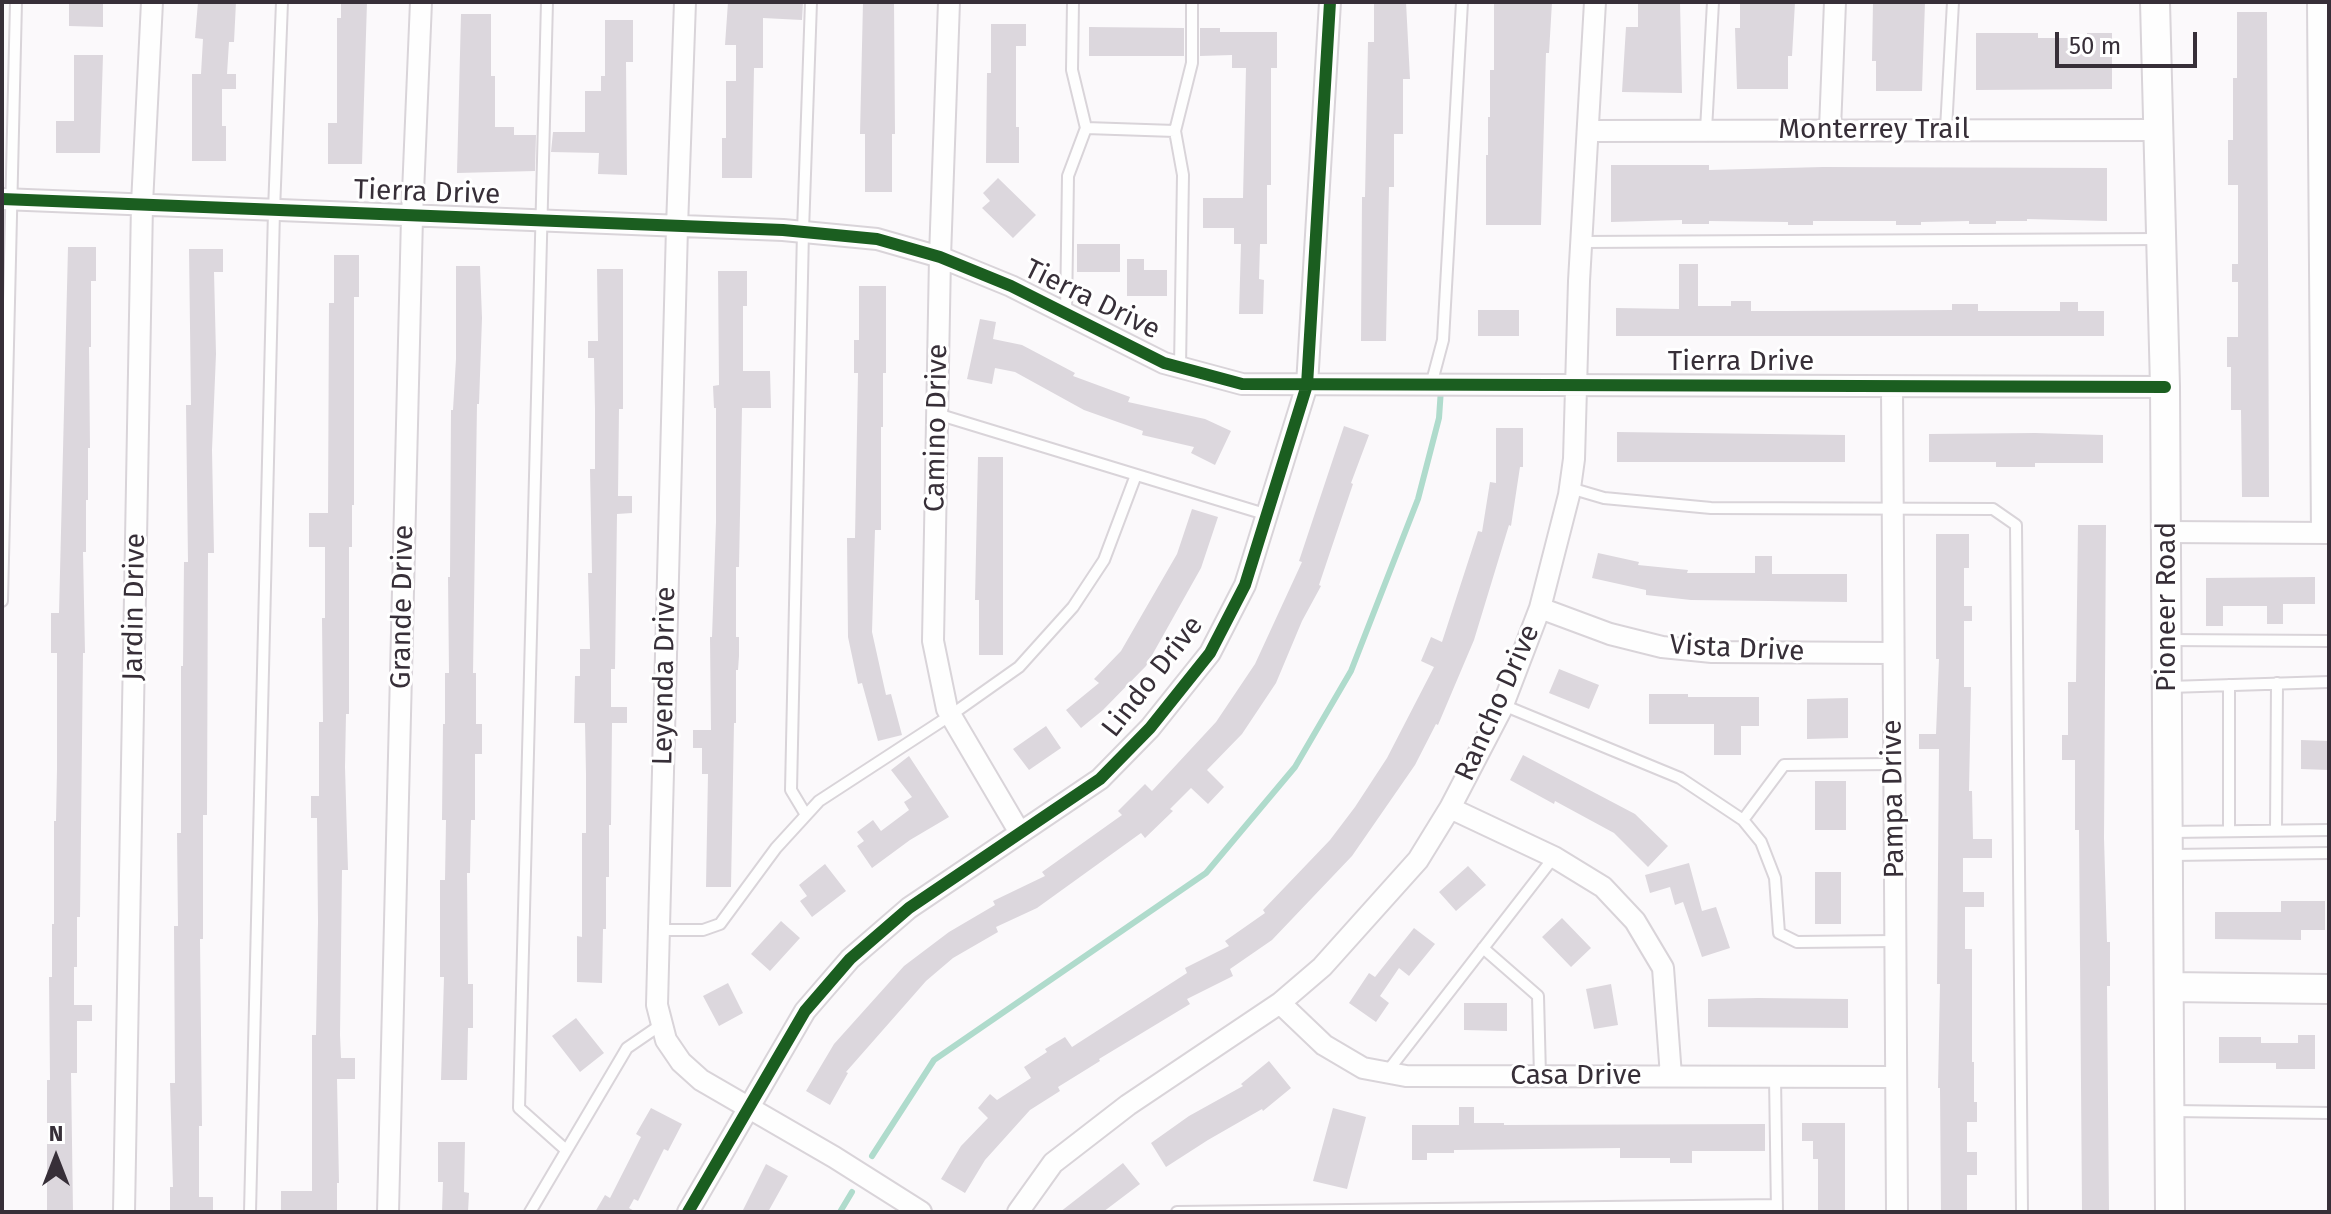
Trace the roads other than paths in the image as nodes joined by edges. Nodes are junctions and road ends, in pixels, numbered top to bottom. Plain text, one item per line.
1 (16, 2) edge
2 (152, 2) edge
3 (282, 2) edge
4 (421, 2) edge
5 (547, 2) edge
6 (685, 2) edge
7 (811, 2) edge
8 (949, 2) edge
9 (1073, 2) edge
10 (1192, 2) edge
11 (1330, 2) edge
12 (1462, 2) edge
13 (1595, 2) edge
14 (1713, 2) edge
15 (1835, 2) edge
16 (1953, 2) edge
17 (2155, 2) edge
18 (2318, 2) edge
19 (1086, 128) junction
20 (1830, 129) junction
21 (1946, 129) junction
22 (1706, 130) junction
23 (2160, 130) junction
24 (1175, 131) junction
25 (1588, 131) junction
26 (6, 199) edge
27 (142, 204) junction
28 (274, 211) junction
29 (412, 217) junction
30 (540, 222) junction
31 (677, 227) junction
32 (803, 231) junction
33 (2162, 239) junction
34 (1582, 242) junction
35 (940, 257) junction
36 (1066, 314) junction
37 (1180, 367) junction
38 (1307, 385) junction
39 (1431, 385) junction
40 (1578, 386) junction
41 (1892, 387) junction
42 (2165, 387) junction
43 (937, 414) junction
44 (1136, 475) junction
45 (1570, 488) junction
46 (1892, 509) junction
47 (1268, 515) junction
48 (2166, 532) junction
49 (2326, 533) edge
50 (2, 601) edge
51 (1540, 608) junction
52 (2167, 640) junction
53 (2329, 641) edge
54 (1892, 653) junction
55 (2329, 682) edge
56 (2277, 683) junction
57 (2229, 685) junction
58 (2167, 687) junction
59 (1503, 705) junction
60 (951, 715) junction
61 (1893, 764) junction
62 (1450, 808) junction
63 (806, 815) junction
64 (1743, 820) junction
65 (2276, 830) junction
66 (2329, 830) edge
67 (2229, 831) junction
68 (1020, 833) junction
69 (2169, 843) junction
70 (2329, 853) edge
71 (1554, 857) junction
72 (659, 930) junction
73 (1895, 941) junction
74 (1483, 948) junction
75 (2170, 987) junction
76 (2329, 989) edge
77 (1280, 1003) junction
78 (662, 1024) junction
79 (1386, 1073) junction
80 (1540, 1076) junction
81 (1671, 1076) junction
82 (1775, 1077) junction
83 (1896, 1077) junction
84 (748, 1107) junction
85 (2170, 1111) junction
86 (2329, 1113) edge
87 (566, 1150) junction
88 (1777, 1208) edge
89 (124, 1212) edge
90 (250, 1212) edge
91 (388, 1212) edge
92 (530, 1212) edge
93 (688, 1212) edge
94 (921, 1212) edge
95 (1018, 1212) edge
96 (1177, 1212) edge
97 (1897, 1212) edge
98 (2022, 1212) edge
99 (2170, 1212) edge

1 - 26 lane
2 - 27 street, Jardin Drive
3 - 28 lane
4 - 29 street, Grande Drive
5 - 30 lane
6 - 31 street, Leyenda Drive
7 - 32 lane
8 - 35 street, Camino Drive
9 - 19 lane
10 - 24 lane
11 - 38 street, Lindo Drive
12 - 39 lane
13 - 25 street, Rancho Drive
14 - 22 lane
15 - 20 street
16 - 21 lane
17 - 23 main road, Pioneer Road
18 - 49 street
19 - 24 lane
19 - 36 lane
20 - 21 street, Monterrey Trail
20 - 22 street, Monterrey Trail
21 - 23 street, Monterrey Trail
22 - 25 street, Monterrey Trail
23 - 33 main road, Pioneer Road
24 - 37 lane
25 - 34 street, Rancho Drive
26 - 27 street, Tierra Drive
26 - 50 lane
27 - 28 street, Tierra Drive
27 - 89 street, Jardin Drive
28 - 29 street, Tierra Drive
28 - 90 lane
29 - 30 street, Tierra Drive
29 - 91 street, Grande Drive
30 - 31 street, Tierra Drive
30 - 87 lane
31 - 32 street, Tierra Drive
31 - 72 street, Leyenda Drive
32 - 35 street, Tierra Drive
32 - 63 lane
33 - 34 lane
33 - 42 main road, Pioneer Road
34 - 40 street, Rancho Drive
35 - 36 street, Tierra Drive
35 - 43 street, Camino Drive
36 - 37 street, Tierra Drive
37 - 38 street, Tierra Drive
38 - 39 street, Tierra Drive
38 - 47 street, Lindo Drive
39 - 40 street, Tierra Drive
40 - 41 street, Tierra Drive
40 - 45 street, Rancho Drive
41 - 42 street, Tierra Drive
41 - 46 street, Pampa Drive
42 - 48 main road, Pioneer Road
43 - 44 lane
43 - 60 street, Camino Drive
44 - 47 lane
44 - 60 lane
45 - 46 lane
45 - 51 street, Rancho Drive
46 - 54 street, Pampa Drive
46 - 98 lane
47 - 68 street, Lindo Drive
48 - 49 street
48 - 52 main road, Pioneer Road
51 - 54 street, Vista Drive
51 - 59 street, Rancho Drive
52 - 53 lane
52 - 58 main road, Pioneer Road
54 - 61 street, Pampa Drive
55 - 56 lane
56 - 57 lane
56 - 65 lane
57 - 58 lane
57 - 67 lane
58 - 69 main road, Pioneer Road
59 - 62 street, Rancho Drive
59 - 64 lane
60 - 63 lane
60 - 68 street, Camino Drive
61 - 64 lane
61 - 73 street, Pampa Drive
62 - 71 street
62 - 77 street, Rancho Drive
63 - 72 lane
64 - 73 lane
65 - 66 lane
65 - 67 lane
67 - 69 lane
68 - 84 street, Lindo Drive
69 - 70 lane
69 - 75 main road, Pioneer Road
71 - 74 lane
71 - 81 street
72 - 78 street, Leyenda Drive
73 - 83 street, Pampa Drive
74 - 79 lane
74 - 80 lane
75 - 76 main road
75 - 85 main road, Pioneer Road
77 - 79 street, Casa Drive
77 - 95 street, Rancho Drive
78 - 84 street, Leyenda Drive
78 - 87 lane
79 - 80 street, Casa Drive
80 - 81 street, Casa Drive
81 - 82 street, Casa Drive
82 - 83 street, Casa Drive
82 - 88 lane
83 - 97 street, Pampa Drive
84 - 93 street, Lindo Drive
84 - 94 street, Leyenda Drive
85 - 86 lane
85 - 99 main road, Pioneer Road
87 - 92 lane
88 - 96 lane

